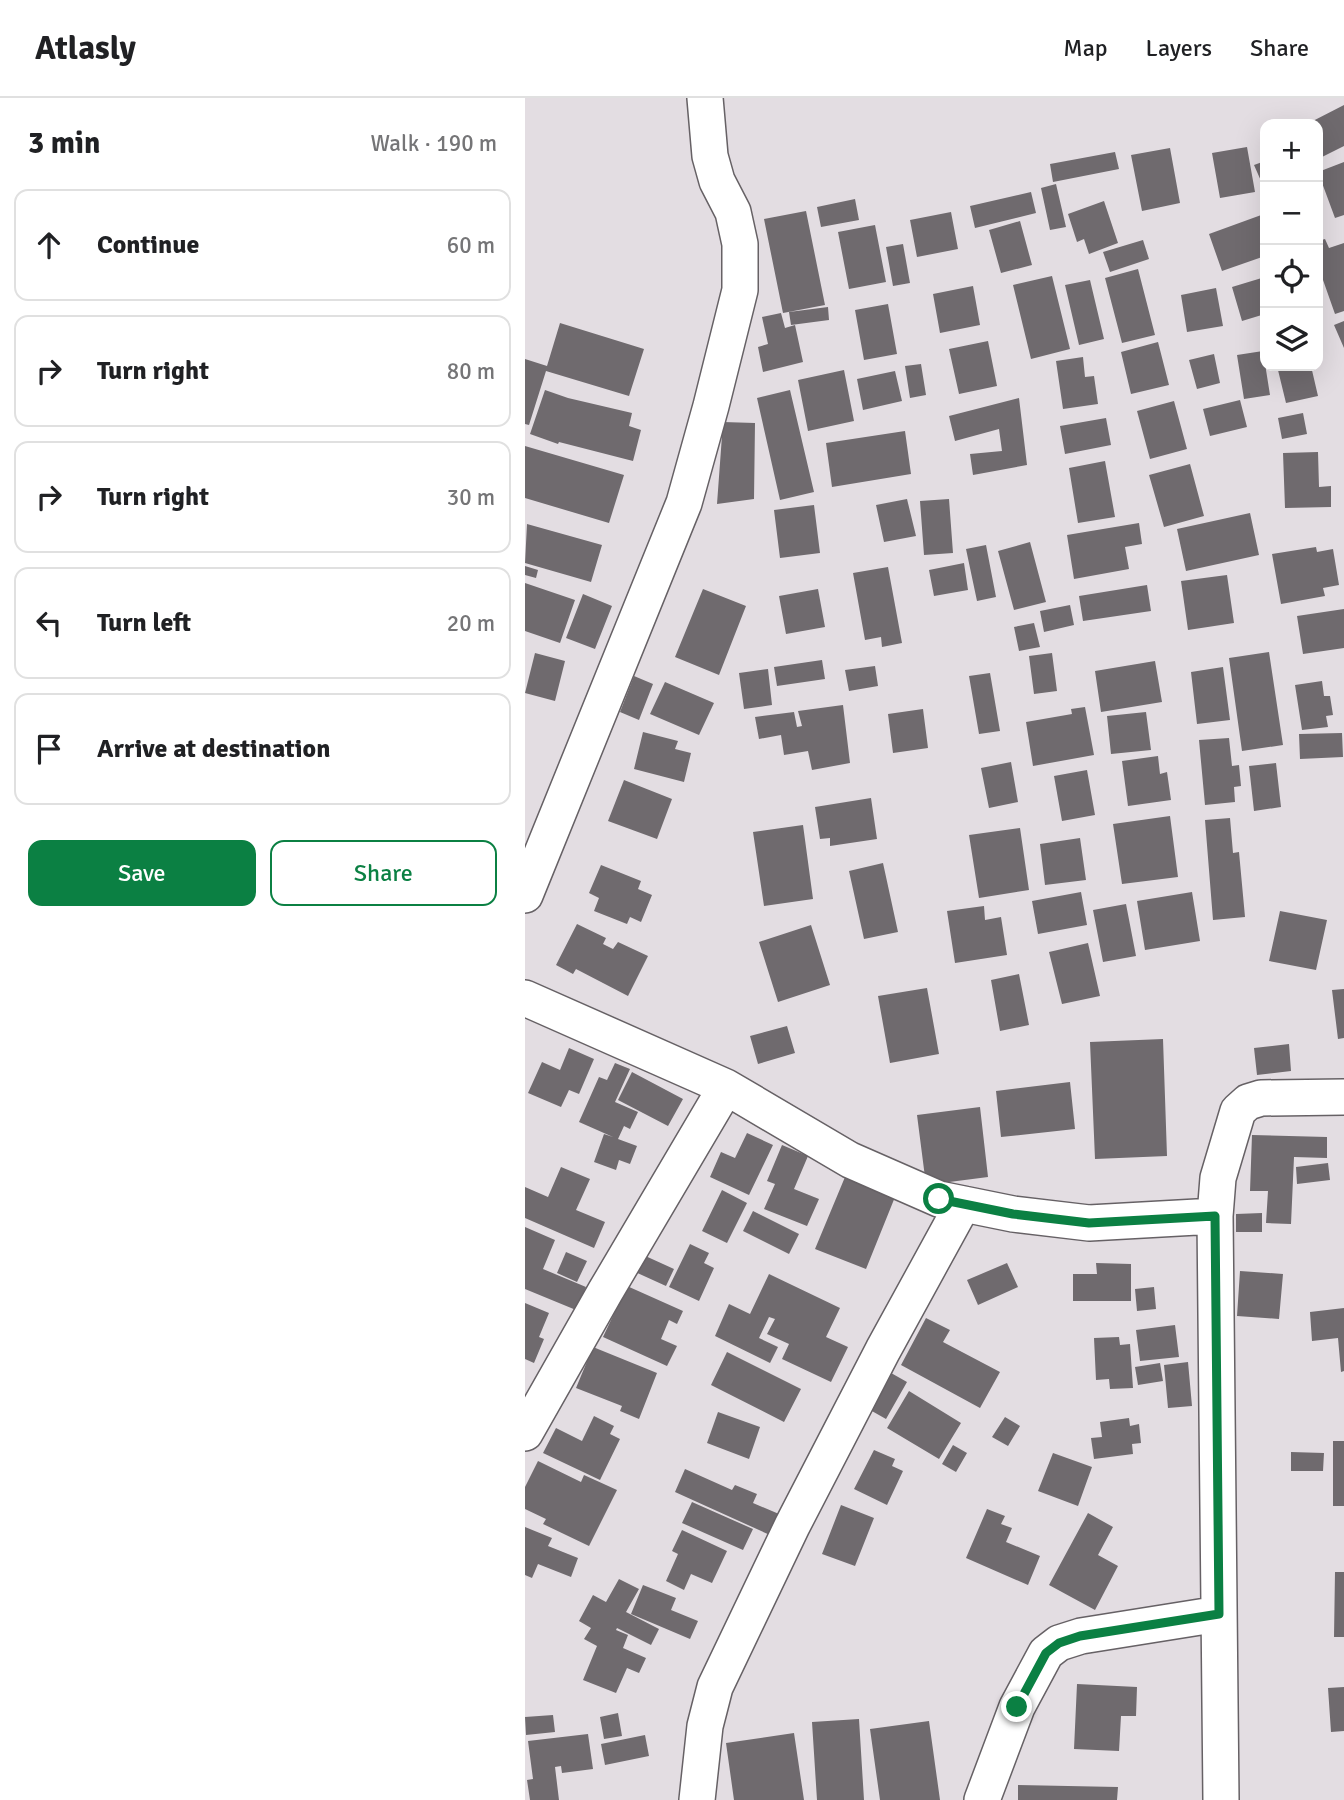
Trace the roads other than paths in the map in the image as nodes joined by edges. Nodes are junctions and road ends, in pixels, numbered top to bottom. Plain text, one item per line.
1 (705, 98) edge
2 (525, 895) edge
3 (525, 999) edge
4 (726, 1087) junction
5 (1344, 1097) edge
6 (963, 1204) junction
7 (1215, 1216) junction
8 (525, 1433) edge
9 (1219, 1614) junction
10 (697, 1800) edge
11 (982, 1800) edge
12 (1221, 1800) edge

1 - 2 street
3 - 4 street
4 - 6 street
4 - 8 street
5 - 7 street
6 - 7 street
6 - 10 street
7 - 9 street
9 - 11 street
9 - 12 street

